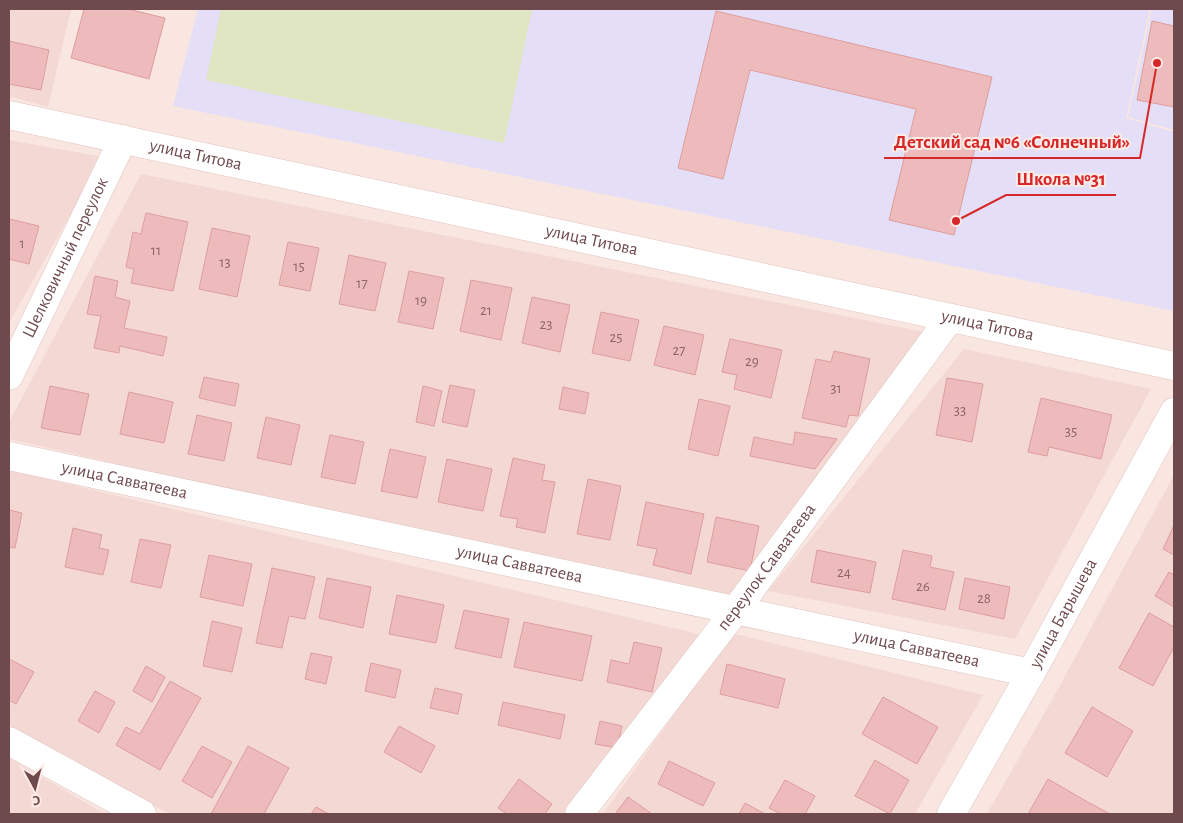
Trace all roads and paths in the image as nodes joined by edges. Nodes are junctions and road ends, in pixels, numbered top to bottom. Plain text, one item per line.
1 (9, 114) edge
2 (123, 139) junction
3 (950, 318) junction
4 (1174, 366) edge
5 (9, 376) edge
6 (1174, 412) edge
7 (9, 456) edge
8 (735, 611) junction
9 (1031, 673) junction
10 (9, 740) edge
11 (142, 814) edge
12 (579, 814) edge
13 (951, 814) edge

1 - 2 street, улица Титова
2 - 3 street, улица Титова
2 - 5 street, Шелковичный переулок
3 - 4 street, улица Титова
3 - 8 street, переулок Савватеева
6 - 9 street, улица Барышева
7 - 8 street, улица Савватеева
8 - 9 street, улица Савватеева
8 - 12 street, переулок Савватеева
9 - 13 street, улица Барышева
10 - 11 street

